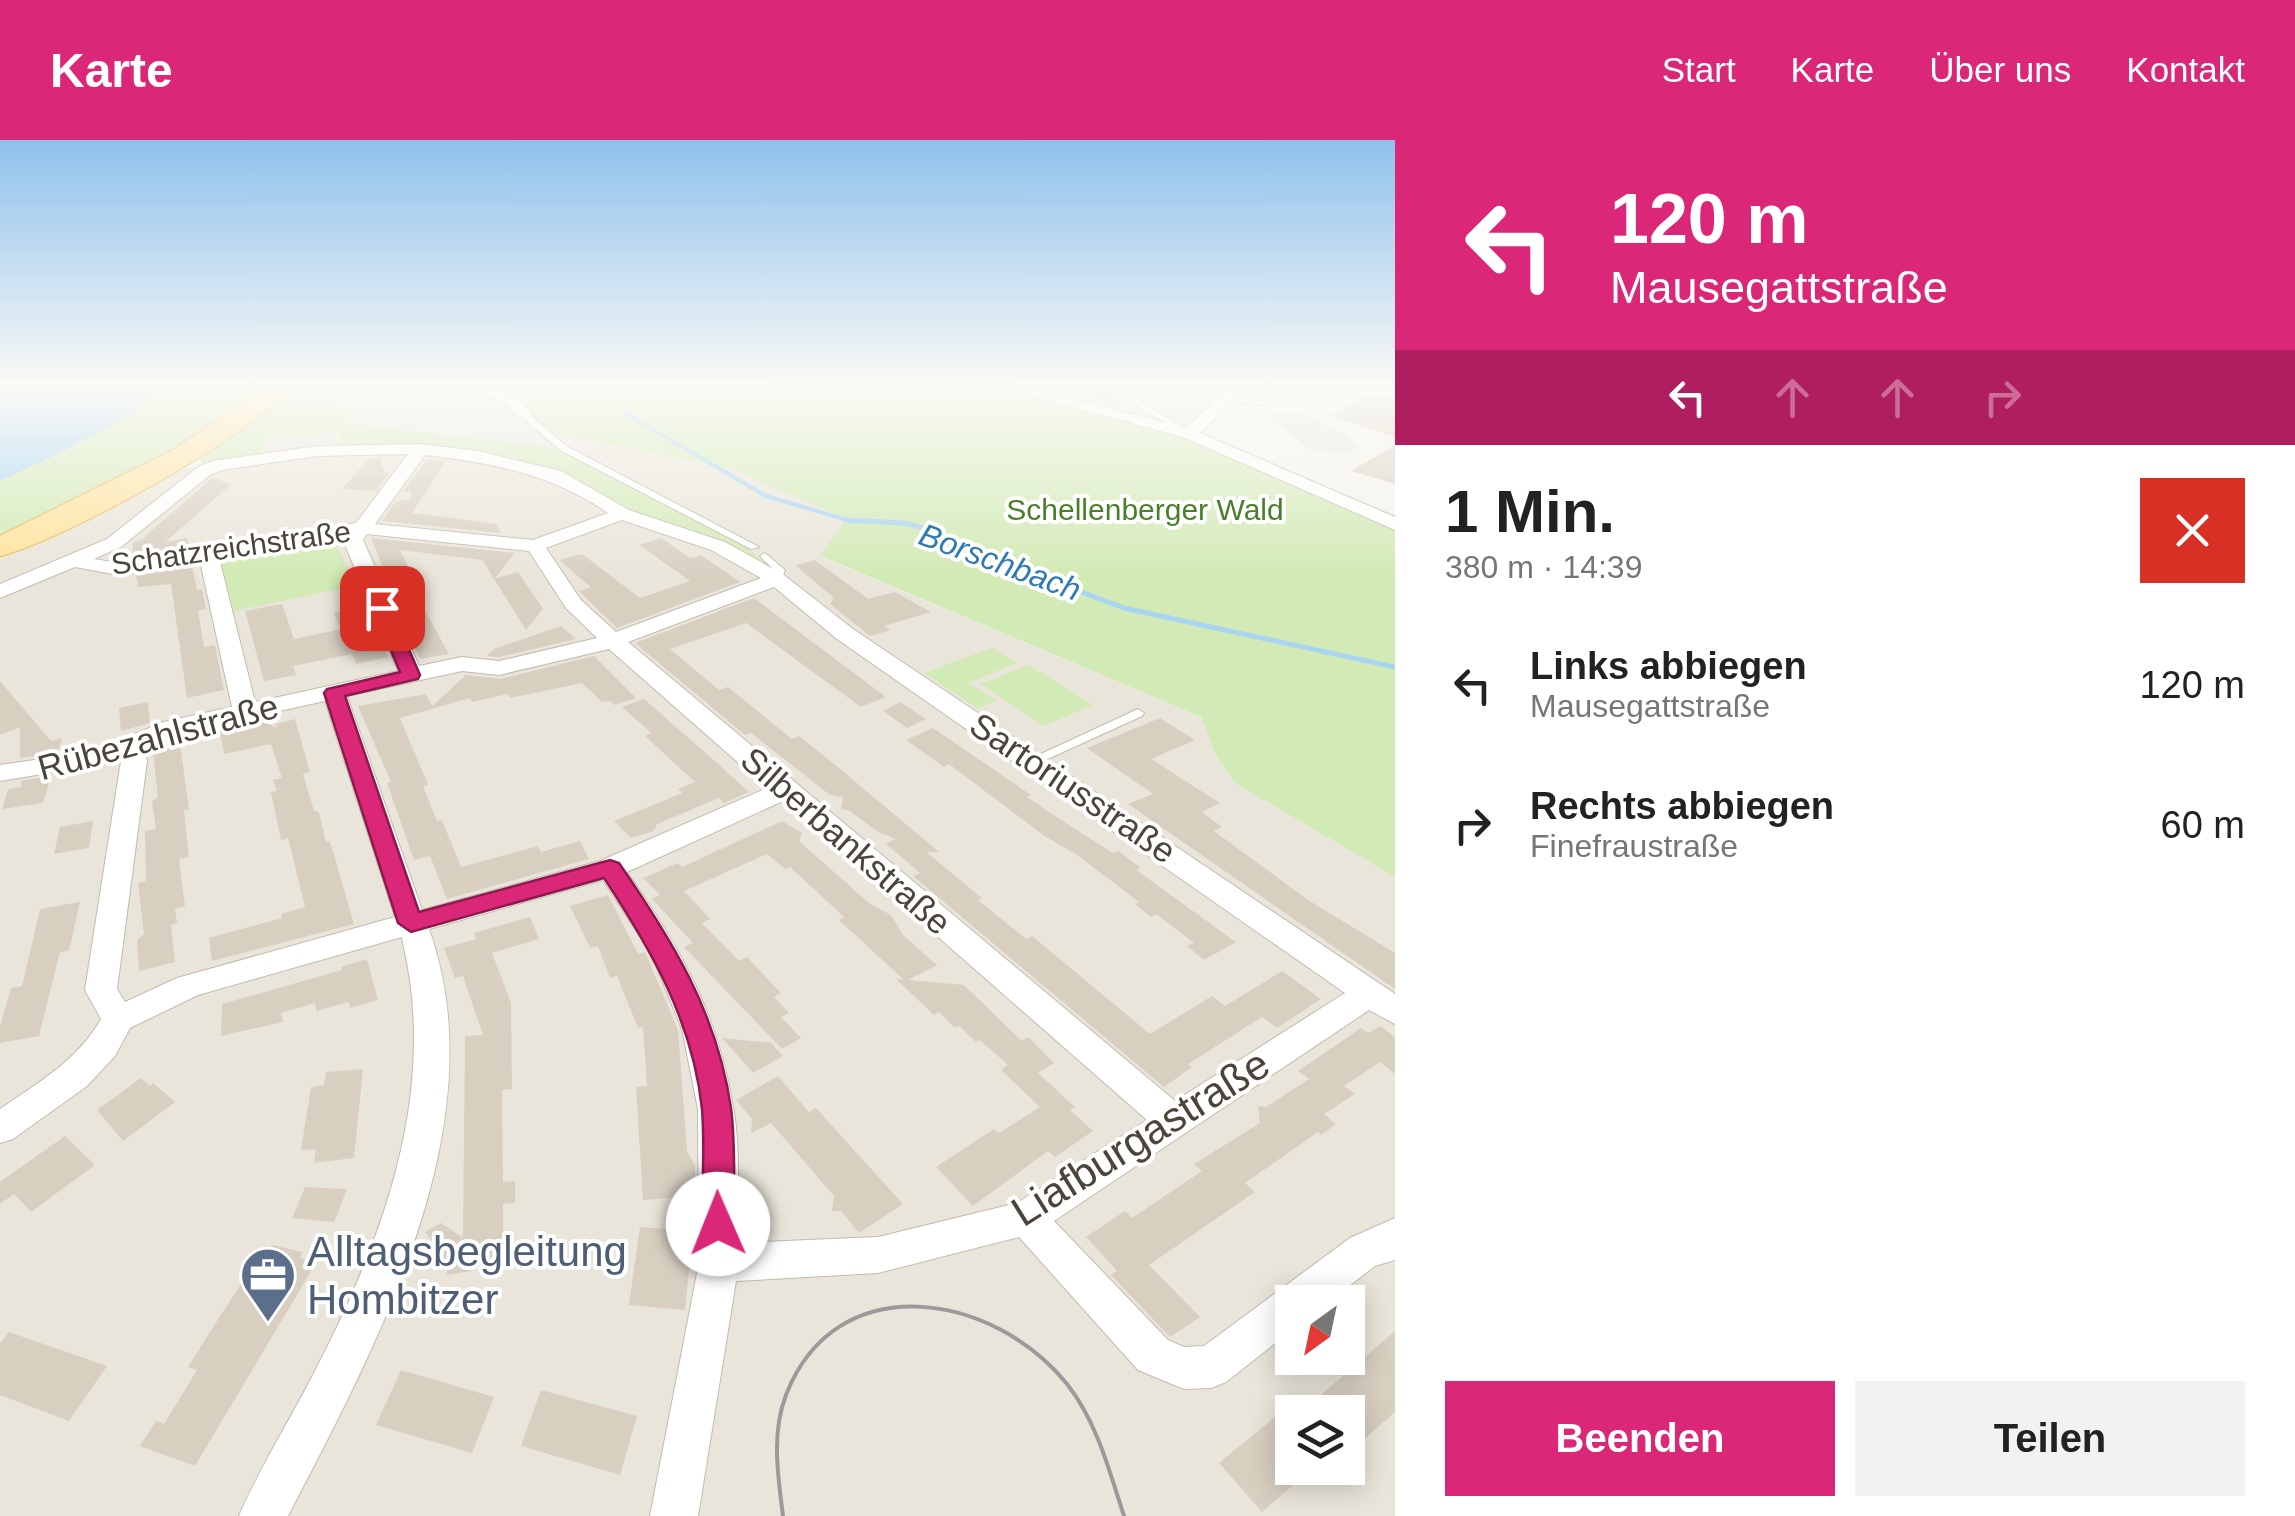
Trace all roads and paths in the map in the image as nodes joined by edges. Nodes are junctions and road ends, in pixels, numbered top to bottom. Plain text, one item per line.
1 (167, 450) edge
2 (189, 450) edge
3 (410, 450) edge
4 (421, 450) edge
5 (423, 450) edge
6 (567, 450) edge
7 (1226, 450) edge
8 (622, 514) junction
9 (1395, 524) edge
10 (360, 528) junction
11 (0, 535) edge
12 (534, 546) junction
13 (0, 547) edge
14 (754, 548) dead end
15 (208, 554) junction
16 (75, 561) junction
17 (771, 568) junction
18 (0, 592) edge
19 (613, 639) junction
20 (411, 675) junction
21 (334, 693) junction
22 (244, 711) junction
23 (1138, 713) dead end
24 (131, 748) junction
25 (1034, 760) junction
26 (0, 773) edge
27 (786, 790) junction
28 (610, 868) junction
29 (411, 923) junction
30 (1382, 1002) edge
31 (118, 1019) junction
32 (1173, 1121) junction
33 (0, 1128) edge
34 (1026, 1218) junction
35 (1393, 1240) edge
36 (720, 1263) junction
37 (1319, 1285) edge
38 (1275, 1318) edge
39 (263, 1516) edge
40 (674, 1516) edge

1 - 11 main road
2 - 13 main road
3 - 16 street, Sartoriusstraße
4 - 10 street
5 - 8 street, Sartoriusstraße
6 - 14 lane
7 - 9 street
8 - 12 street, Schatzreichstraße
8 - 17 street, Sartoriusstraße
10 - 12 street, Schatzreichstraße
10 - 15 street, Schatzreichstraße
10 - 20 street
12 - 19 street, Silberbankstraße
15 - 16 street, Schatzreichstraße
15 - 22 street
16 - 18 street, Sartoriusstraße
17 - 19 street, Rübezahlstraße
17 - 25 street, Sartoriusstraße
19 - 20 street, Rübezahlstraße
19 - 27 street, Silberbankstraße
20 - 21 street, Rübezahlstraße
21 - 22 street, Rübezahlstraße
21 - 29 street
22 - 24 street, Rübezahlstraße
23 - 25 lane
24 - 26 street, Rübezahlstraße
24 - 31 street
25 - 30 street, Sartoriusstraße
27 - 28 street
27 - 32 street, Silberbankstraße
28 - 29 street
28 - 36 street
29 - 31 street
29 - 39 street
30 - 32 street, Liafburgastraße
31 - 33 street
32 - 34 street, Liafburgastraße
34 - 36 street, Liafburgastraße
34 - 38 street
35 - 37 street
36 - 40 street

